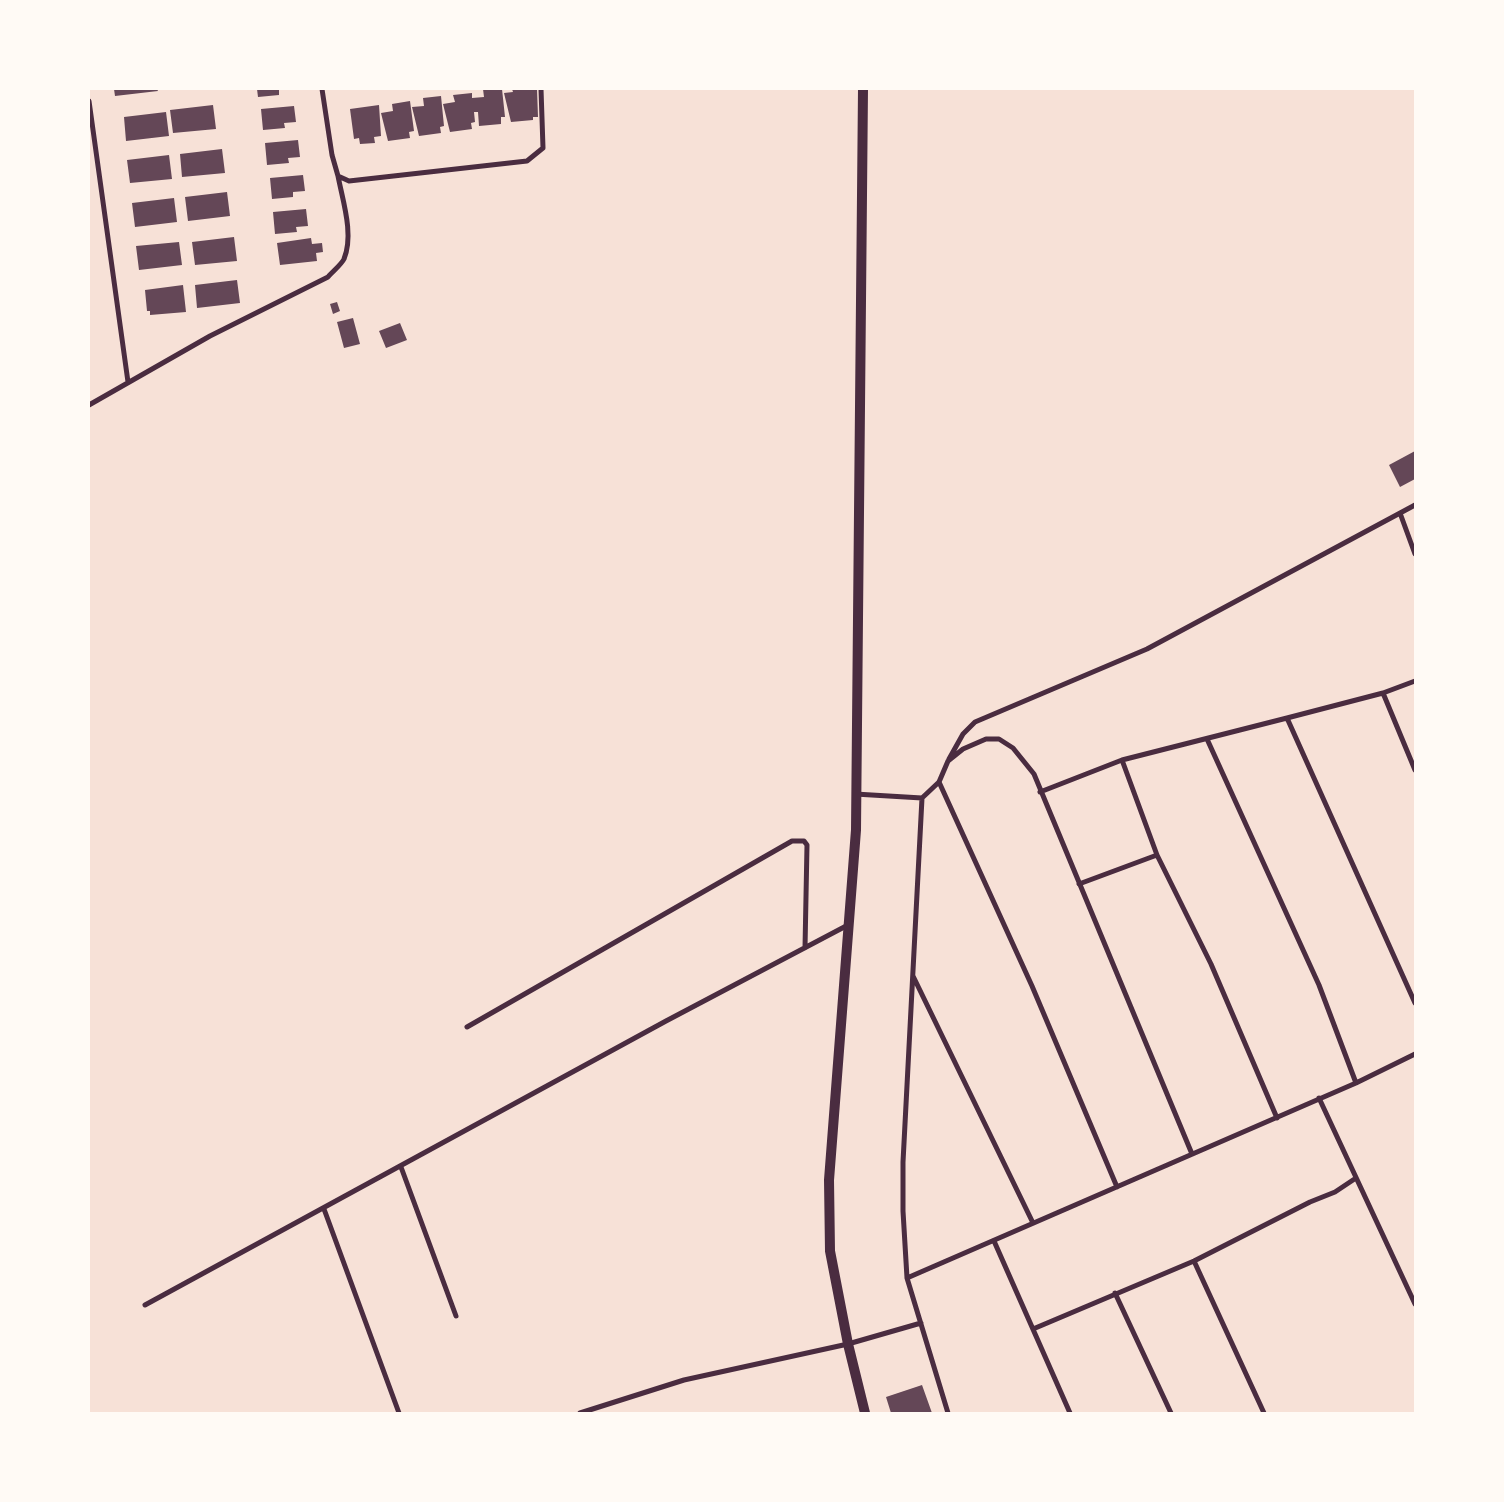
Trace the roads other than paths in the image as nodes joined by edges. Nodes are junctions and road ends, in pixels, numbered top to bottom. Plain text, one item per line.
1 (322, 89) edge
2 (541, 89) edge
3 (863, 89) edge
4 (89, 101) edge
5 (338, 176) junction
6 (128, 382) junction
7 (89, 405) edge
8 (1415, 505) edge
9 (1400, 514) junction
10 (1415, 554) edge
11 (1415, 681) edge
12 (1383, 692) junction
13 (1287, 718) junction
14 (1207, 740) junction
15 (1122, 760) junction
16 (948, 761) junction
17 (1415, 770) edge
18 (939, 782) junction
19 (1040, 792) junction
20 (855, 794) junction
21 (922, 798) junction
22 (1157, 855) junction
23 (1079, 884) junction
24 (849, 925) junction
25 (805, 948) junction
26 (912, 975) junction
27 (1415, 1003) edge
28 (467, 1027) dead end
29 (1415, 1054) edge
30 (1356, 1083) junction
31 (1320, 1098) junction
32 (1277, 1118) junction
33 (1192, 1154) junction
34 (401, 1167) junction
35 (1356, 1178) junction
36 (1117, 1187) junction
37 (324, 1209) junction
38 (1033, 1222) junction
39 (994, 1240) junction
40 (1194, 1261) junction
41 (908, 1278) junction
42 (1115, 1293) junction
43 (1415, 1304) edge
44 (145, 1305) dead end
45 (456, 1316) dead end
46 (921, 1323) junction
47 (1033, 1329) junction
48 (848, 1344) junction
49 (399, 1413) edge
50 (580, 1413) edge
51 (865, 1413) edge
52 (948, 1413) edge
53 (1070, 1413) edge
54 (1171, 1413) edge
55 (1264, 1413) edge

1 - 5 street
2 - 5 street
3 - 20 main road
4 - 6 street
5 - 6 street
6 - 7 street
8 - 9 street
9 - 10 street
9 - 16 street
11 - 12 street
12 - 13 street
12 - 17 street
13 - 14 street
13 - 27 street
14 - 15 street
14 - 30 street
15 - 19 street
15 - 22 street
16 - 18 street
16 - 19 street
18 - 21 street
18 - 36 street
19 - 23 street
20 - 21 street
20 - 24 main road
21 - 26 street
22 - 23 street
22 - 32 street
23 - 33 street
24 - 25 street
24 - 48 main road
25 - 28 street
25 - 34 street
26 - 38 street
26 - 41 street
29 - 30 street
30 - 31 street
31 - 32 street
31 - 35 street
32 - 33 street
33 - 36 street
34 - 37 street
34 - 45 street
35 - 40 street
35 - 43 street
36 - 38 street
37 - 44 street
37 - 49 street
38 - 39 street
39 - 41 street
39 - 47 street
40 - 42 street
40 - 55 street
41 - 46 street
42 - 47 street
42 - 54 street
46 - 48 street
46 - 52 street
47 - 53 street
48 - 50 street
48 - 51 main road

